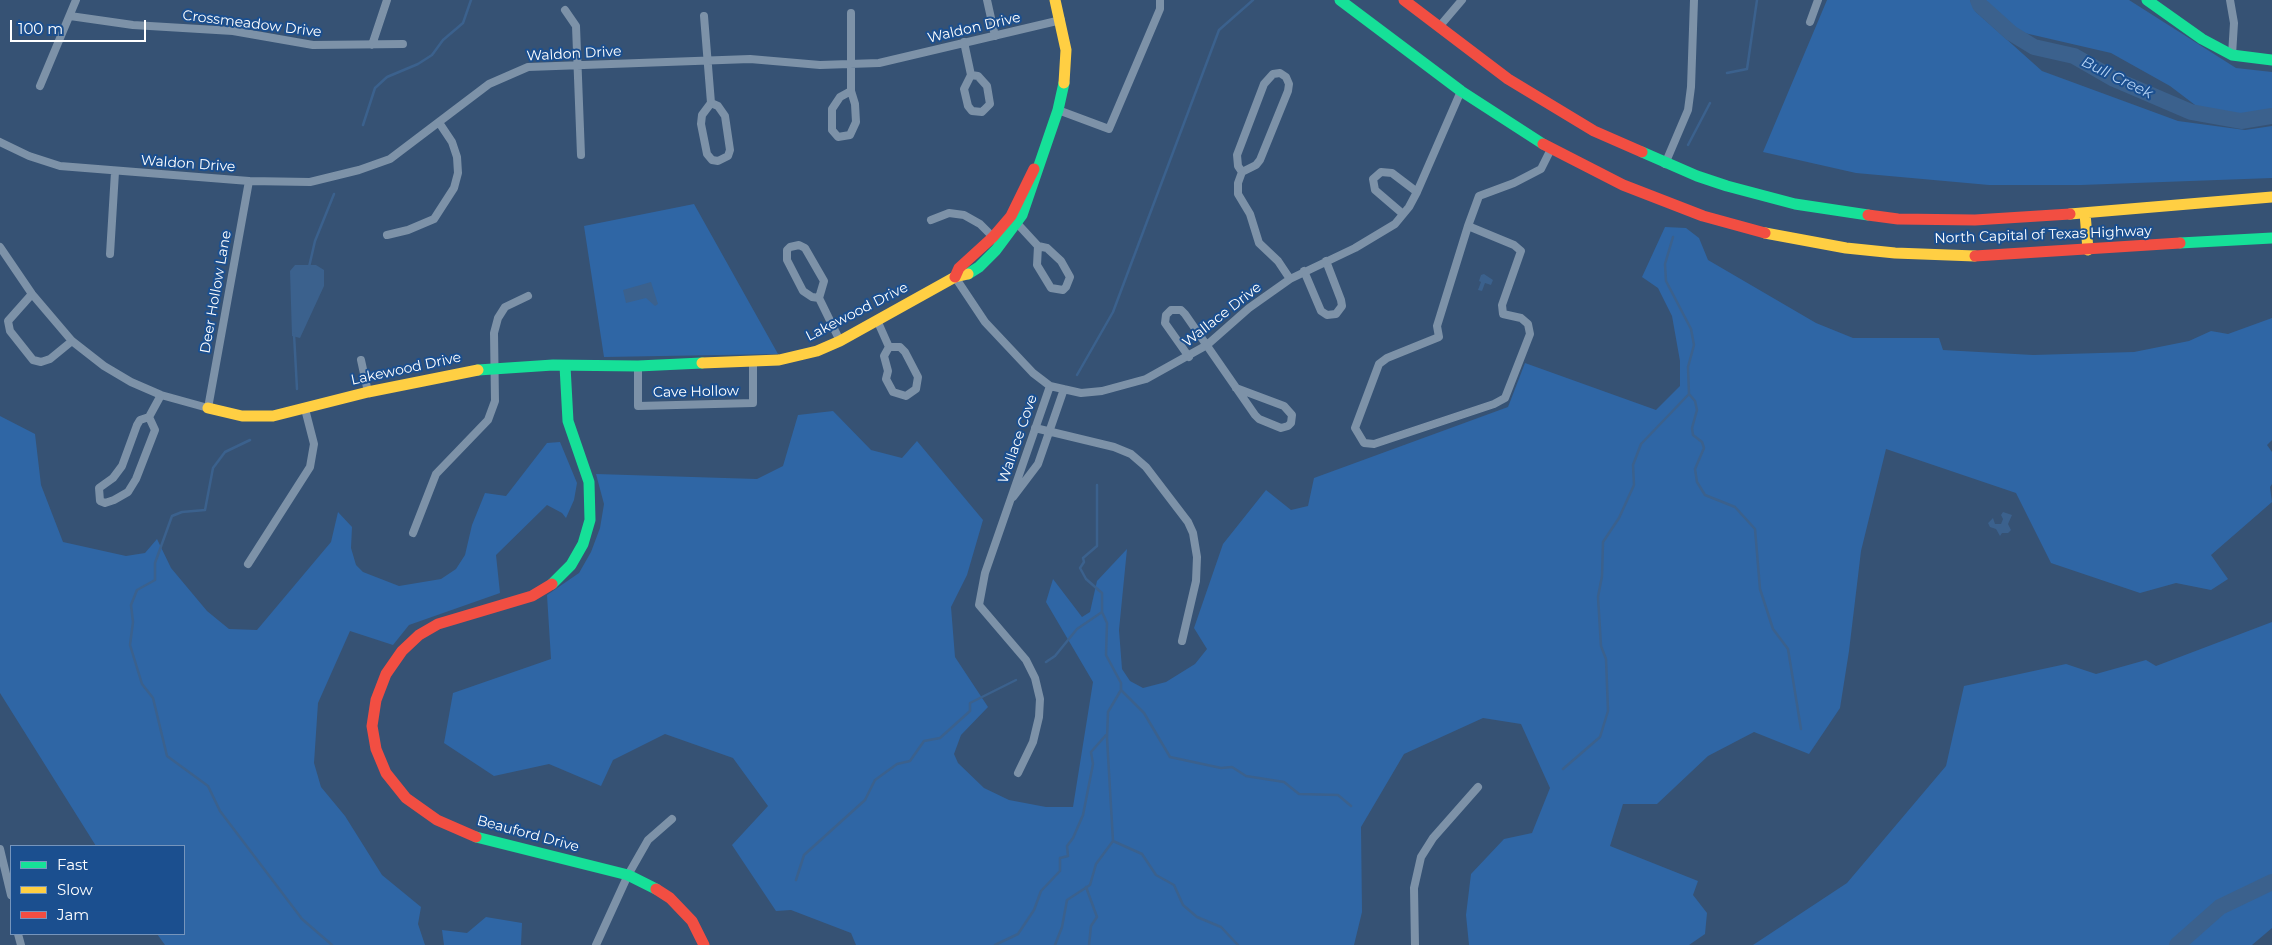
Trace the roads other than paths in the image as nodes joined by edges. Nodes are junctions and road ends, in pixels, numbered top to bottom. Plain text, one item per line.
1 (76, 0) edge
2 (387, 0) edge
3 (987, 0) edge
4 (1055, 0) edge
5 (1160, 0) edge
6 (1340, 0) edge
7 (1404, 0) edge
8 (1462, 0) edge
9 (1694, 0) edge
10 (1818, 0) edge
11 (2147, 0) edge
12 (2230, 0) edge
13 (565, 10) dead end
14 (851, 13) dead end
15 (70, 16) junction
16 (704, 16) dead end
17 (1061, 20) junction
18 (1810, 22) dead end
19 (1439, 27) junction
20 (995, 36) junction
21 (964, 42) junction
22 (402, 44) dead end
23 (372, 45) junction
24 (2232, 55) junction
25 (707, 60) junction
26 (2272, 60) edge
27 (851, 65) junction
28 (578, 66) junction
29 (972, 75) junction
30 (40, 86) dead end
31 (851, 91) junction
32 (1461, 91) junction
33 (711, 103) junction
34 (1058, 110) junction
35 (440, 124) junction
36 (0, 142) edge
37 (1551, 149) junction
38 (581, 155) dead end
39 (1666, 164) junction
40 (115, 172) junction
41 (1242, 172) junction
42 (249, 181) junction
43 (1417, 192) junction
44 (2272, 197) edge
45 (2085, 213) junction
46 (1403, 214) junction
47 (931, 220) dead end
48 (1014, 220) junction
49 (1468, 226) junction
50 (387, 235) dead end
51 (2272, 238) edge
52 (997, 241) junction
53 (1038, 246) junction
54 (0, 247) edge
55 (2088, 250) junction
56 (110, 254) dead end
57 (1326, 261) junction
58 (1304, 271) junction
59 (955, 278) junction
60 (1290, 279) junction
61 (32, 294) junction
62 (528, 296) dead end
63 (819, 298) junction
64 (877, 320) junction
65 (72, 341) junction
66 (840, 341) junction
67 (1207, 345) junction
68 (889, 347) junction
69 (1189, 357) junction
70 (361, 360) dead end
71 (753, 362) junction
72 (565, 366) junction
73 (638, 366) junction
74 (494, 369) junction
75 (1050, 386) junction
76 (1236, 388) junction
77 (1064, 389) junction
78 (368, 392) junction
79 (161, 395) junction
80 (208, 408) junction
81 (305, 409) junction
82 (149, 417) junction
83 (1035, 428) junction
84 (1049, 432) junction
85 (1010, 500) junction
86 (413, 533) dead end
87 (248, 564) dead end
88 (1182, 641) dead end
89 (1018, 773) dead end
90 (1478, 787) dead end
91 (672, 819) dead end
92 (0, 849) edge
93 (628, 875) junction
94 (10, 891) edge
95 (596, 945) edge
96 (704, 945) edge
97 (1415, 945) edge

1 - 15 street
2 - 23 street
3 - 20 street
4 - 17 main road, Lakewood Drive
5 - 34 street
6 - 32 main road, North Capital of Texas Highway
7 - 19 main road, North Capital of Texas Highway
8 - 19 street
9 - 39 street
10 - 18 street
11 - 24 main road
12 - 24 street
13 - 28 street
14 - 27 street
15 - 23 street, Crossmeadow Drive
15 - 30 street
16 - 25 street
17 - 20 street, Waldon Drive
17 - 34 main road, Lakewood Drive
19 - 39 main road, North Capital of Texas Highway
20 - 21 street, Waldon Drive
21 - 27 street, Waldon Drive
21 - 29 street
22 - 23 street, Crossmeadow Drive
24 - 26 main road
25 - 27 street, Waldon Drive
25 - 28 street, Waldon Drive
25 - 33 street
27 - 31 street
28 - 35 street, Waldon Drive
28 - 38 street
29 - 29 street
31 - 31 street
32 - 37 main road, North Capital of Texas Highway
32 - 43 street, Wallace Drive
33 - 33 street
34 - 48 main road, Lakewood Drive
35 - 42 street, Waldon Drive
35 - 50 street
36 - 40 street, Waldon Drive
37 - 49 street
37 - 55 main road, North Capital of Texas Highway
39 - 45 main road, North Capital of Texas Highway
40 - 42 street, Waldon Drive
40 - 56 street
41 - 41 street
41 - 60 street
42 - 80 street, Deer Hollow Lane
43 - 46 street, Wallace Drive
43 - 46 street
44 - 45 main road, North Capital of Texas Highway
45 - 55 main road
46 - 57 street, Wallace Drive
47 - 52 street
48 - 52 main road, Lakewood Drive
48 - 53 street
49 - 49 street
51 - 55 main road, North Capital of Texas Highway
52 - 59 main road, Lakewood Drive
53 - 53 street
54 - 61 street, Lakewood Drive
57 - 58 street, Wallace Drive
57 - 58 street
58 - 60 street, Wallace Drive
59 - 64 main road, Lakewood Drive
59 - 75 street, Wallace Drive
60 - 67 street, Wallace Drive
61 - 65 street, Lakewood Drive
61 - 65 street
62 - 74 street
63 - 63 street
63 - 66 street
64 - 66 main road, Lakewood Drive
64 - 68 street
65 - 79 street, Lakewood Drive
66 - 71 main road, Lakewood Drive
67 - 69 street, Wallace Drive
67 - 69 street
67 - 76 street
68 - 68 street
69 - 77 street, Wallace Drive
70 - 78 street
71 - 73 main road, Lakewood Drive
71 - 73 street, Cave Hollow
72 - 73 main road, Lakewood Drive
72 - 74 main road, Lakewood Drive
72 - 93 main road, Beauford Drive
74 - 78 main road, Lakewood Drive
74 - 86 street
75 - 77 street, Wallace Drive
75 - 83 street, Wallace Cove
76 - 76 street
77 - 84 street, Wallace Cove
78 - 81 main road, Lakewood Drive
79 - 80 street, Lakewood Drive
79 - 82 street
80 - 81 main road, Lakewood Drive
81 - 87 street
82 - 82 street
83 - 84 street
83 - 85 street, Wallace Cove
84 - 85 street, Wallace Cove
84 - 88 street
85 - 89 street, Wallace Cove
90 - 97 street
91 - 93 street
92 - 94 street
93 - 95 street
93 - 96 main road, Beauford Drive

